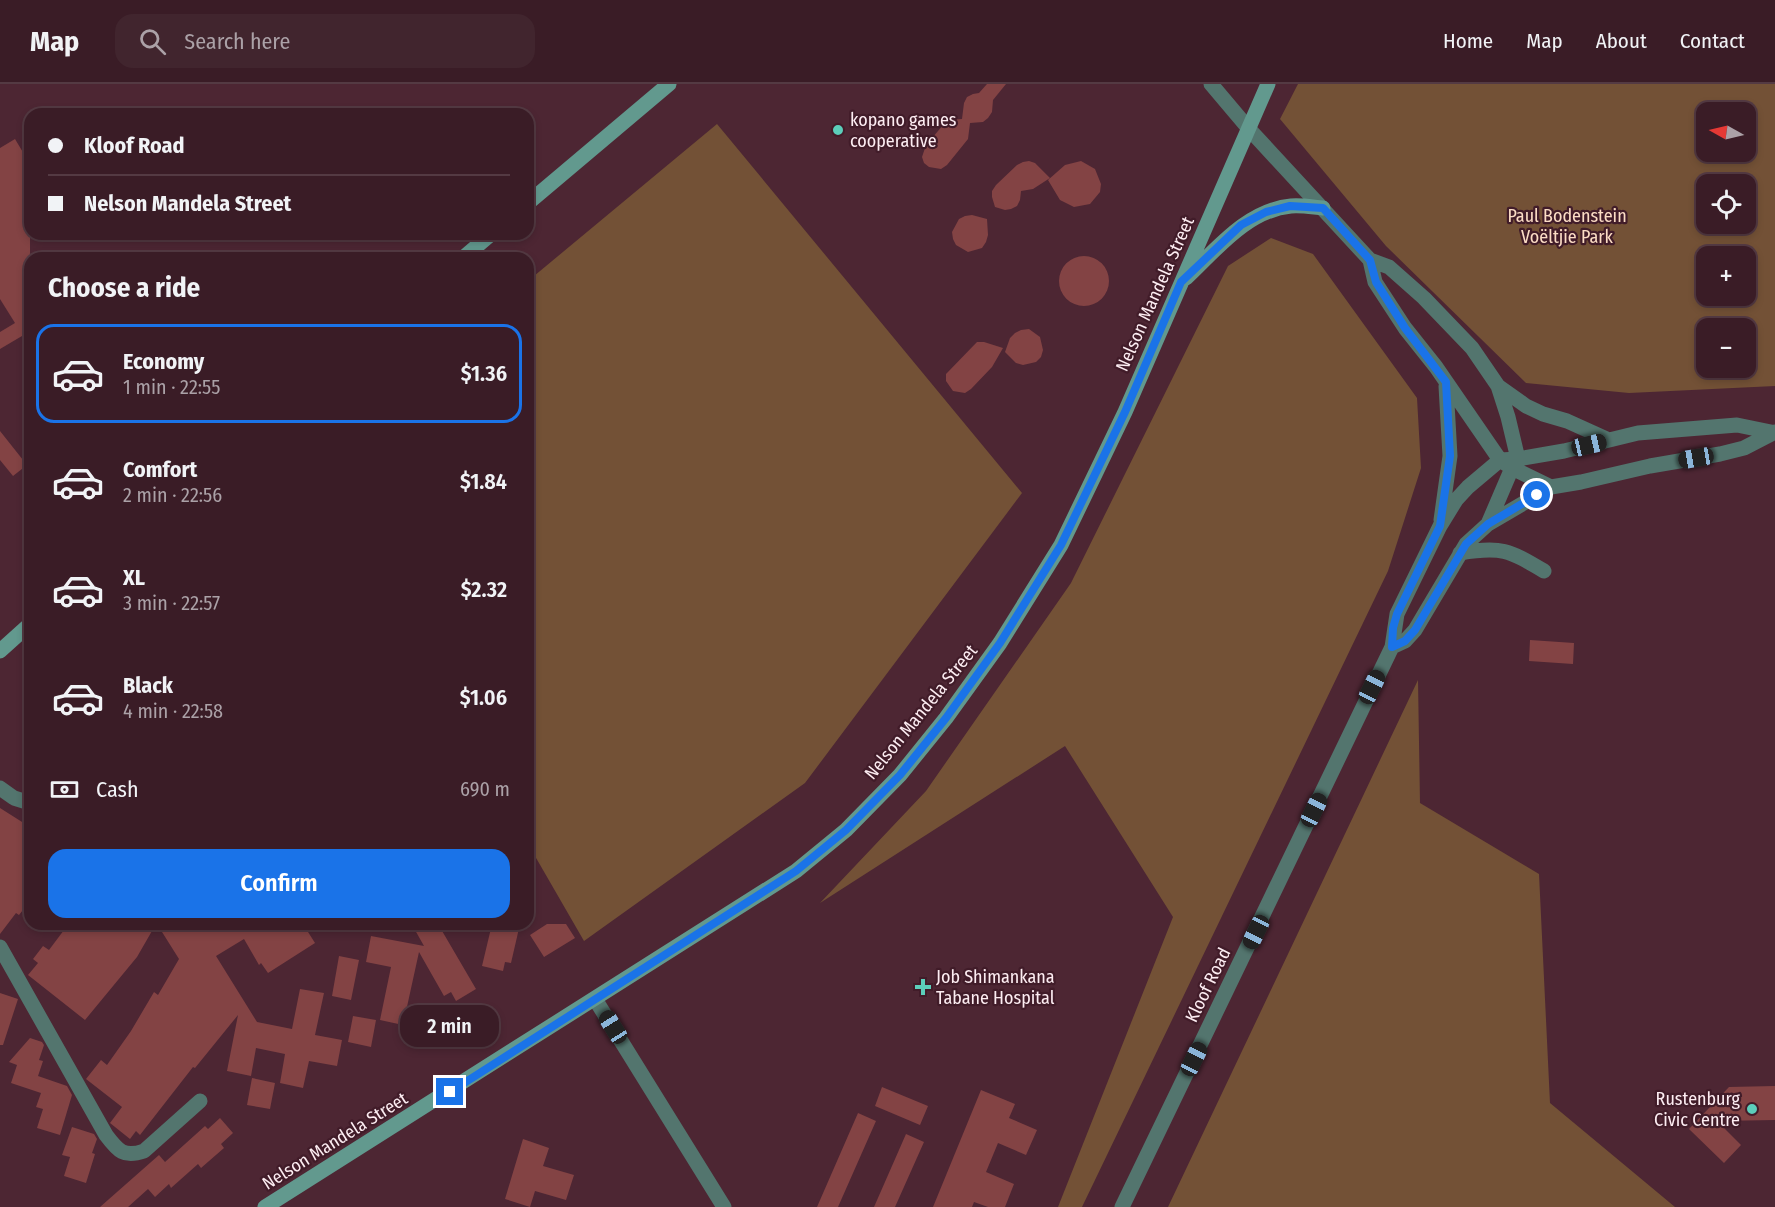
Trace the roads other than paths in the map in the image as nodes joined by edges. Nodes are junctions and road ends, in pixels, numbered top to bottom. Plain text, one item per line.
1 (669, 84) edge
2 (1211, 84) edge
3 (1268, 84) edge
4 (1249, 129) junction
5 (534, 198) edge
6 (1323, 208) junction
7 (484, 240) edge
8 (470, 252) edge
9 (1370, 260) junction
10 (1181, 282) junction
11 (1446, 382) junction
12 (1498, 386) junction
13 (1773, 432) edge
14 (1610, 440) junction
15 (1510, 462) junction
16 (1551, 487) junction
17 (1488, 524) junction
18 (1440, 526) junction
19 (1460, 554) junction
20 (1544, 571) dead end
21 (24, 629) edge
22 (24, 630) edge
23 (0, 639) edge
24 (1392, 647) junction
25 (0, 651) edge
26 (0, 788) edge
27 (24, 801) edge
28 (0, 947) edge
29 (595, 999) junction
30 (200, 1101) dead end
31 (265, 1207) edge
32 (724, 1207) edge
33 (1122, 1207) edge

1 - 5 main road
2 - 4 street
3 - 4 main road, Nelson Mandela Street
4 - 6 street
4 - 10 main road, Nelson Mandela Street
6 - 9 street
6 - 10 main road
7 - 8 main road
9 - 11 street
9 - 12 street
10 - 29 main road, Nelson Mandela Street
11 - 15 street
11 - 18 street
12 - 14 street
12 - 15 street
13 - 14 street
13 - 16 street, Kloof Road
14 - 15 street
15 - 16 street
15 - 17 street
15 - 18 street
16 - 17 street, Kloof Road
17 - 19 street, Kloof Road
18 - 24 street
19 - 20 street
19 - 24 street, Kloof Road
21 - 23 main road
22 - 25 main road
24 - 33 street, Kloof Road
26 - 27 street
28 - 30 street
29 - 31 main road, Nelson Mandela Street
29 - 32 street

